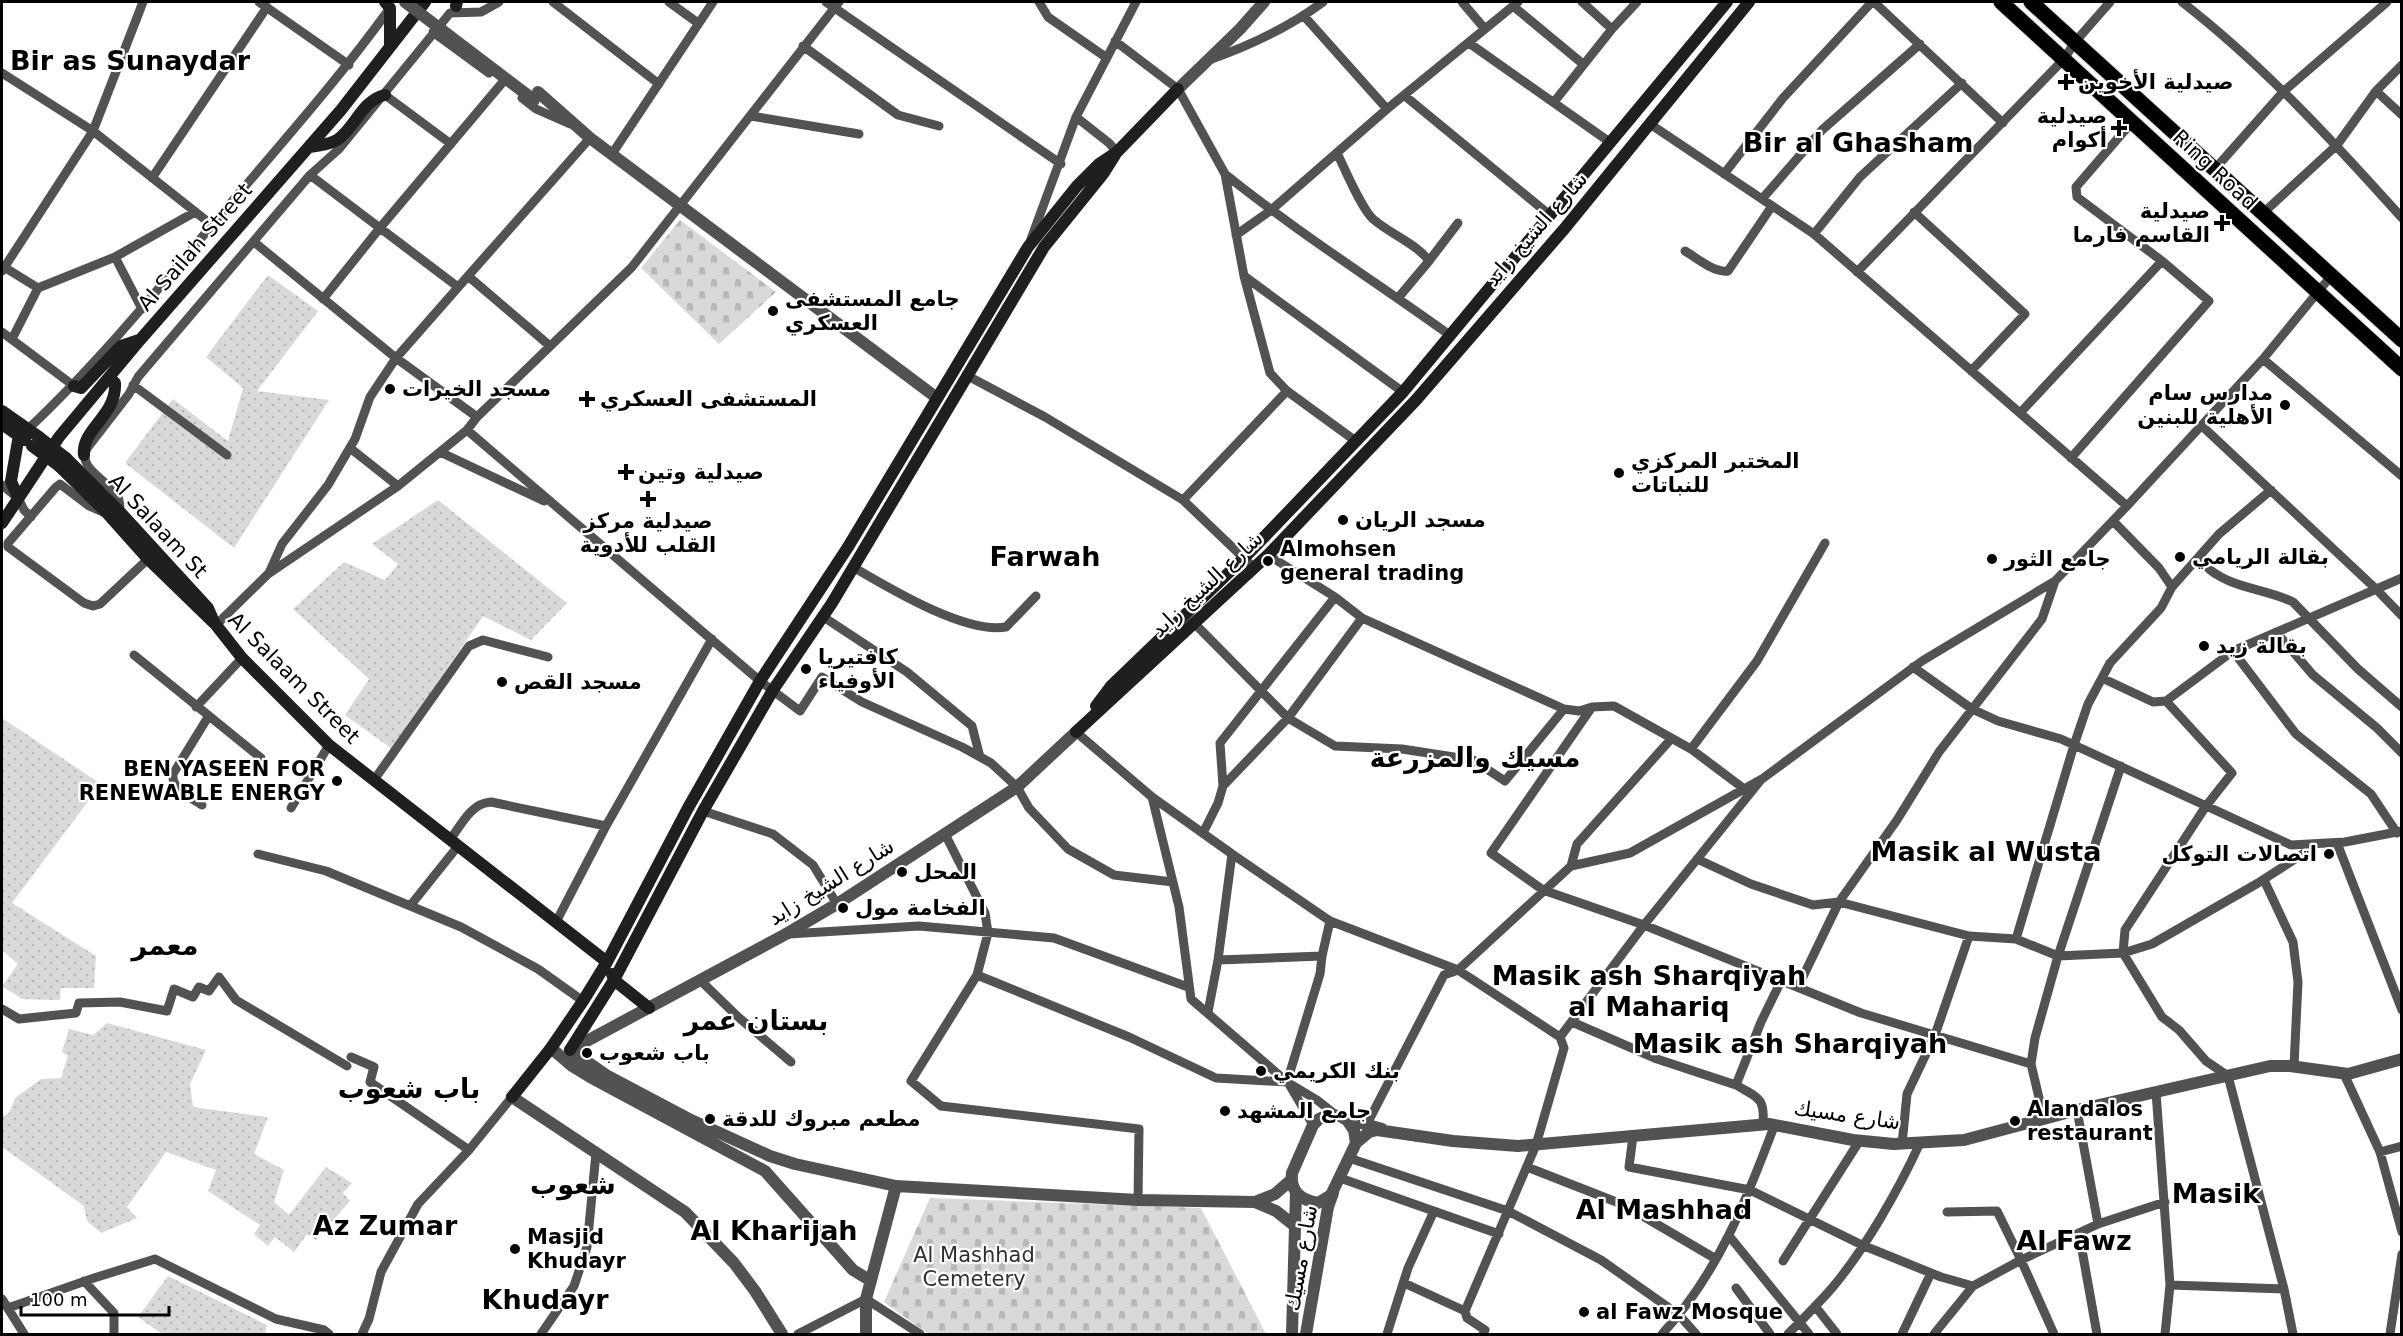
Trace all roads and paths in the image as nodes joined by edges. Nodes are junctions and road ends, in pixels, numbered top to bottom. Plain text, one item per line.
1 (143, 2) edge
2 (405, 2) edge
3 (416, 2) edge
4 (424, 2) edge
5 (499, 2) edge
6 (553, 2) edge
7 (669, 2) edge
8 (713, 2) edge
9 (1039, 2) edge
10 (1136, 2) edge
11 (1264, 2) edge
12 (1323, 2) edge
13 (1462, 2) edge
14 (1582, 2) edge
15 (1637, 2) edge
16 (1727, 2) edge
17 (1749, 2) edge
18 (1873, 2) edge
19 (2001, 2) edge
20 (2031, 2) edge
21 (2110, 2) edge
22 (2182, 2) edge
23 (2387, 2) edge
24 (263, 4) edge
25 (833, 4) edge
26 (1516, 4) edge
27 (387, 5) edge
28 (456, 6) edge
29 (1304, 16) junction
30 (698, 23) junction
31 (1485, 29) junction
32 (1612, 29) junction
33 (433, 32) junction
34 (1115, 41) junction
35 (2075, 42) junction
36 (1469, 43) junction
37 (1920, 44) junction
38 (390, 46) junction
39 (803, 46) junction
40 (1107, 58) junction
41 (2064, 59) junction
42 (1207, 61) junction
43 (1583, 64) junction
44 (349, 65) junction
45 (2402, 65) edge
46 (2, 72) edge
47 (502, 83) junction
48 (1962, 83) junction
49 (659, 84) junction
50 (1178, 89) junction
51 (2376, 91) junction
52 (2283, 92) junction
53 (385, 95) junction
54 (536, 96) junction
55 (1405, 96) junction
56 (1554, 102) junction
57 (1387, 110) junction
58 (2402, 115) edge
59 (751, 116) junction
60 (1076, 117) junction
61 (2132, 122) junction
62 (2003, 123) junction
63 (1650, 124) junction
64 (939, 126) dead end
65 (577, 127) junction
66 (93, 131) junction
67 (859, 134) dead end
68 (590, 138) junction
69 (1611, 143) junction
70 (451, 144) junction
71 (2337, 145) junction
72 (309, 147) junction
73 (1117, 152) junction
74 (1337, 153) junction
75 (612, 154) junction
76 (1060, 164) junction
77 (2214, 170) junction
78 (1225, 174) junction
79 (1724, 174) junction
80 (310, 175) junction
81 (152, 178) junction
82 (1761, 199) junction
83 (679, 206) junction
84 (1772, 206) junction
85 (1270, 211) junction
86 (195, 212) junction
87 (1914, 212) junction
88 (2262, 214) junction
89 (1551, 216) junction
90 (2402, 218) edge
91 (1458, 223) dead end
92 (212, 225) junction
93 (378, 229) junction
94 (1814, 234) junction
95 (1236, 235) junction
96 (254, 242) junction
97 (1028, 247) junction
98 (1685, 251) dead end
99 (115, 258) junction
100 (1429, 261) junction
101 (2162, 261) junction
102 (3, 269) edge
103 (1857, 272) junction
104 (468, 276) junction
105 (1244, 276) junction
106 (2331, 276) junction
107 (458, 287) junction
108 (38, 288) junction
109 (2318, 293) junction
110 (1398, 298) junction
111 (322, 299) junction
112 (142, 309) junction
113 (2, 332) edge
114 (1451, 336) junction
115 (12, 339) junction
116 (140, 340) junction
117 (2402, 340) edge
118 (550, 346) junction
119 (396, 358) junction
120 (2263, 359) junction
121 (2402, 369) edge
122 (1971, 371) junction
123 (966, 375) junction
124 (110, 378) junction
125 (74, 386) junction
126 (133, 386) junction
127 (1287, 391) junction
128 (1403, 392) junction
129 (937, 398) junction
130 (2, 411) edge
131 (2020, 413) junction
132 (477, 417) junction
133 (2, 424) edge
134 (2202, 426) junction
135 (467, 430) junction
136 (23, 432) junction
137 (1356, 442) junction
138 (350, 448) junction
139 (440, 452) junction
140 (84, 455) junction
141 (227, 455) dead end
142 (2071, 458) junction
143 (2402, 476) edge
144 (2, 485) edge
145 (398, 486) junction
146 (2271, 490) junction
147 (18, 498) junction
148 (1183, 500) junction
149 (557, 507) junction
150 (2127, 507) junction
151 (113, 513) junction
152 (31, 517) junction
153 (2113, 521) junction
154 (2, 523) edge
155 (1826, 543) dead end
156 (1269, 555) junction
157 (2198, 558) junction
158 (148, 560) junction
159 (1249, 563) junction
160 (853, 567) junction
161 (268, 574) junction
162 (2402, 578) edge
163 (2055, 581) junction
164 (2172, 587) junction
165 (2376, 588) junction
166 (1036, 596) dead end
167 (1335, 597) junction
168 (822, 616) junction
169 (2402, 616) edge
170 (1362, 618) junction
171 (2308, 618) junction
172 (1194, 623) junction
173 (216, 625) junction
174 (2276, 632) junction
175 (712, 639) junction
176 (2233, 651) junction
177 (134, 655) dead end
178 (548, 657) dead end
179 (242, 658) junction
180 (1913, 667) junction
181 (2102, 678) junction
182 (760, 681) junction
183 (773, 690) junction
184 (1261, 690) junction
185 (2166, 701) junction
186 (196, 707) junction
187 (1592, 707) junction
188 (2402, 707) edge
189 (1564, 709) junction
190 (1972, 709) junction
191 (208, 717) junction
192 (1288, 718) junction
193 (1076, 732) junction
194 (1671, 739) junction
195 (2074, 745) junction
196 (329, 746) junction
197 (1691, 749) junction
198 (2402, 753) edge
199 (980, 757) junction
200 (261, 758) dead end
201 (2121, 766) junction
202 (1762, 779) junction
203 (374, 780) junction
204 (1223, 786) junction
205 (1017, 787) junction
206 (1743, 788) junction
207 (1152, 797) junction
208 (202, 805) dead end
209 (2206, 806) junction
210 (291, 808) dead end
211 (703, 811) junction
212 (606, 826) junction
213 (2399, 832) edge
214 (1203, 833) junction
215 (945, 834) junction
216 (454, 843) junction
217 (2337, 843) junction
218 (2314, 844) junction
219 (258, 854) dead end
220 (1232, 854) junction
221 (1697, 859) junction
222 (1571, 866) junction
223 (2264, 880) junction
224 (1173, 882) junction
225 (1543, 890) junction
226 (1839, 902) junction
227 (837, 904) junction
228 (410, 906) junction
229 (1330, 921) junction
230 (556, 922) junction
231 (1644, 925) junction
232 (988, 933) junction
233 (786, 934) junction
234 (1969, 936) junction
235 (2016, 939) junction
236 (2123, 953) junction
237 (1322, 956) junction
238 (2058, 956) junction
239 (1218, 960) junction
240 (607, 962) junction
241 (1458, 970) junction
242 (977, 975) junction
243 (614, 980) junction
244 (700, 980) junction
245 (1781, 981) junction
246 (1188, 987) junction
247 (1798, 987) junction
248 (583, 1001) junction
249 (649, 1008) junction
250 (2, 1009) edge
251 (2402, 1010) edge
252 (1208, 1012) junction
253 (1572, 1022) junction
254 (1935, 1035) junction
255 (1560, 1037) junction
256 (551, 1048) junction
257 (570, 1050) junction
258 (2402, 1059) edge
259 (791, 1062) dead end
260 (2031, 1064) junction
261 (2294, 1066) junction
262 (2344, 1074) junction
263 (2228, 1076) junction
264 (1287, 1082) junction
265 (1736, 1085) junction
266 (2156, 1092) junction
267 (512, 1097) junction
268 (2077, 1110) junction
269 (1338, 1116) junction
270 (2044, 1119) junction
271 (1367, 1124) junction
272 (1769, 1124) junction
273 (1313, 1125) junction
274 (1386, 1130) junction
275 (1634, 1136) junction
276 (1860, 1140) junction
277 (1356, 1143) junction
278 (1920, 1143) junction
279 (1536, 1144) junction
280 (1902, 1144) junction
281 (2402, 1146) edge
282 (469, 1150) junction
283 (2380, 1152) junction
284 (596, 1153) junction
285 (1349, 1158) junction
286 (1527, 1167) junction
287 (1337, 1183) junction
288 (897, 1186) junction
289 (1293, 1186) junction
290 (2402, 1189) edge
291 (1750, 1190) junction
292 (2391, 1191) junction
293 (1138, 1200) junction
294 (1255, 1202) junction
295 (2165, 1202) junction
296 (1509, 1210) junction
297 (1434, 1211) junction
298 (1947, 1212) dead end
299 (1809, 1219) junction
300 (2098, 1224) junction
301 (1294, 1226) junction
302 (2402, 1232) edge
303 (2079, 1233) junction
304 (1499, 1234) junction
305 (1730, 1237) junction
306 (1862, 1245) junction
307 (2402, 1254) edge
308 (1716, 1259) junction
309 (2022, 1260) junction
310 (1783, 1261) dead end
311 (1931, 1273) junction
312 (84, 1281) junction
313 (871, 1281) junction
314 (1404, 1283) junction
315 (2170, 1285) junction
316 (1973, 1287) junction
317 (1736, 1288) dead end
318 (2284, 1289) junction
319 (2, 1299) edge
320 (866, 1299) junction
321 (1815, 1306) junction
322 (8, 1308) junction
323 (1465, 1311) junction
324 (1679, 1315) junction
325 (2397, 1320) edge
326 (1799, 1323) junction
327 (1484, 1332) edge
328 (1307, 1334) edge
329 (24, 1335) edge
330 (114, 1335) edge
331 (329, 1335) edge
332 (362, 1335) edge
333 (541, 1335) edge
334 (782, 1335) edge
335 (798, 1335) edge
336 (866, 1335) edge
337 (920, 1335) edge
338 (1292, 1335) edge
339 (1387, 1335) edge
340 (1495, 1335) edge
341 (1662, 1335) edge
342 (1696, 1335) edge
343 (1770, 1335) edge
344 (1788, 1335) edge
345 (1809, 1335) edge
346 (1837, 1335) edge
347 (1902, 1335) edge
348 (1934, 1335) edge
349 (2054, 1335) edge
350 (2097, 1335) edge
351 (2165, 1335) edge
352 (2293, 1335) edge
353 (2390, 1335) edge

1 - 66 street
2 - 54 street, bridge
3 - 54 street
4 - 38 main road, Al Sailah Street
5 - 28 street
6 - 49 street
7 - 30 street
8 - 30 street
9 - 40 street
10 - 34 street
11 - 42 street
12 - 29 street
13 - 31 street
14 - 32 street
15 - 32 street
16 - 69 main road
17 - 63 main road, شارع الشيخ زايد
18 - 37 street
18 - 79 street
19 - 41 main road, Ring Road
20 - 35 main road, Ring Road
21 - 35 street
22 - 52 street
23 - 52 street
24 - 44 street
24 - 81 street
25 - 39 street
25 - 76 street
26 - 31 street
26 - 43 street
27 - 38 main road
27 - 44 street
28 - 33 street
29 - 42 street
29 - 57 street
30 - 49 street
31 - 36 street
32 - 43 street
33 - 47 street
33 - 53 street
34 - 40 street
34 - 50 street
35 - 41 street
35 - 77 main road, Ring Road
36 - 55 street
36 - 56 street
37 - 48 street
37 - 82 street
38 - 72 main road, Al Sailah Street
39 - 59 street
39 - 64 street
40 - 60 street
41 - 61 main road, Ring Road
41 - 62 street
42 - 50 street
43 - 56 street
44 - 92 street
45 - 51 street
46 - 66 street
47 - 65 street
47 - 70 street
48 - 62 street
48 - 94 street
49 - 75 street
50 - 73 main road
50 - 78 street
51 - 58 street
51 - 71 street
52 - 71 street
52 - 77 street
53 - 70 street
53 - 72 main road
53 - 80 street
54 - 65 street
55 - 57 street
55 - 89 street
56 - 69 street
57 - 74 street
59 - 67 street
59 - 83 street
60 - 73 street
60 - 76 street
61 - 101 street
61 - 109 main road, Ring Road
62 - 87 street
63 - 79 street
63 - 156 main road, شارع الشيخ زايد
65 - 68 street
66 - 81 street
66 - 102 street
68 - 75 street
68 - 104 street
69 - 89 main road
70 - 93 street
71 - 88 street
71 - 90 street
72 - 116 main road, Al Sailah Street
73 - 97 main road
73 - 123 main road
74 - 85 street
74 - 100 street
75 - 83 street
76 - 97 street
77 - 88 main road, Ring Road
78 - 85 street
78 - 95 street
79 - 82 street
80 - 93 street
80 - 96 street
81 - 86 street
82 - 84 street
83 - 118 street
83 - 129 street
84 - 94 street
84 - 98 street
85 - 95 street
85 - 110 street
86 - 92 street
86 - 99 street
87 - 103 street
87 - 122 street
88 - 106 main road, Ring Road
89 - 114 main road
91 - 100 street
92 - 112 street
93 - 107 street
93 - 111 street
94 - 103 street
95 - 105 street
96 - 111 street
96 - 126 street
97 - 129 main road
99 - 108 street
99 - 112 street
100 - 110 street
101 - 131 street
101 - 142 street
102 - 108 street
103 - 122 street
104 - 107 street
104 - 118 street
105 - 127 street
105 - 128 street
106 - 109 street
106 - 117 main road, Ring Road
107 - 119 street
108 - 115 street
109 - 120 street
109 - 121 main road, Ring Road
110 - 114 street
111 - 119 street
112 - 125 street
113 - 115 street
114 - 128 main road
115 - 125 street
116 - 124 main road, Al Sailah Street
116 - 125 main road
118 - 132 street
119 - 132 street
119 - 138 street
120 - 134 street
120 - 143 street
122 - 131 street
123 - 148 street
123 - 160 main road
124 - 140 main road
124 - 147 main road, Al Sailah Street
125 - 136 street
126 - 140 street
126 - 141 street
127 - 137 street
127 - 148 street
128 - 137 main road
129 - 182 main road
130 - 136 main road
131 - 142 street
132 - 135 street
133 - 136 main road
134 - 146 street
134 - 150 street
135 - 139 street
135 - 149 street
136 - 147 main road
136 - 151 main road, Al Salaam St, bridge
137 - 159 main road
138 - 145 street
138 - 161 street
139 - 145 street
139 - 149 street
140 - 151 street
142 - 150 street
144 - 147 street
145 - 161 street
146 - 157 street
146 - 165 street
147 - 152 street
147 - 154 main road, Al Sailah Street
148 - 159 street
149 - 175 street
150 - 153 street
151 - 152 street
151 - 158 main road, Al Salaam Street
151 - 173 main road, Al Salaam St
152 - 158 street
153 - 163 street
153 - 164 street
155 - 197 street
156 - 159 main road, شارع الشيخ زايد
156 - 167 street
157 - 164 street
157 - 171 street
158 - 173 main road, Al Salaam Street
159 - 172 main road, شارع الشيخ زايد
159 - 193 main road
160 - 166 street
160 - 168 main road
161 - 173 street
162 - 165 street
163 - 180 street
163 - 190 street
164 - 181 street
165 - 169 street
165 - 171 street
167 - 170 street
167 - 184 street
168 - 183 main road
168 - 199 street
170 - 189 street
170 - 192 street
171 - 174 street
171 - 188 street
172 - 184 street
172 - 193 main road, شارع الشيخ زايد
173 - 179 main road, Al Salaam Street
174 - 176 street
174 - 198 street
175 - 182 street
175 - 212 street
176 - 185 street
176 - 213 street
177 - 186 street
178 - 203 street
179 - 186 street
179 - 196 main road, Al Salaam Street
180 - 190 street
180 - 202 street
181 - 185 street
181 - 195 street
182 - 183 street
182 - 240 main road
183 - 199 street
183 - 211 main road
184 - 192 street
184 - 204 street
185 - 209 street
186 - 191 street
187 - 189 street
187 - 194 street
187 - 225 street
189 - 192 street
190 - 195 street
190 - 226 street
191 - 200 street
191 - 208 street
192 - 204 street
193 - 205 street, شارع الشيخ زايد
193 - 207 street
194 - 197 street
194 - 222 street
195 - 201 street
195 - 235 street
196 - 203 main road, Al Salaam Street
196 - 210 street
197 - 206 street
199 - 205 street
201 - 209 street
201 - 238 street
202 - 206 street
202 - 221 street
203 - 216 main road, Al Salaam Street
204 - 214 street
205 - 215 street, شارع الشيخ زايد
205 - 224 street
206 - 222 street
207 - 214 street
207 - 224 street
209 - 218 street
209 - 236 street
211 - 227 street
211 - 243 main road
212 - 216 street
212 - 230 street
213 - 217 street
214 - 220 street
215 - 227 street, شارع الشيخ زايد
215 - 232 street
216 - 228 street
216 - 230 main road, Al Salaam Street
217 - 218 street
217 - 251 street
218 - 223 street
219 - 228 street
220 - 229 street
220 - 239 street
221 - 226 street
221 - 231 street
222 - 225 street
223 - 236 street
223 - 261 street
224 - 246 street
225 - 231 street
225 - 241 street
226 - 234 street
226 - 247 street
227 - 233 street, شارع الشيخ زايد
228 - 248 street
229 - 237 street
229 - 241 street
230 - 240 main road, Al Salaam Street
231 - 245 street
231 - 253 street
232 - 233 street
232 - 242 street
232 - 246 street
233 - 244 street, شارع الشيخ زايد
234 - 235 street
234 - 254 street
235 - 238 street
236 - 238 street
236 - 263 street
237 - 239 street
237 - 264 street
238 - 260 street
239 - 252 street
240 - 243 main road
240 - 248 main road
241 - 255 street
241 - 271 street
242 - 264 street
242 - 293 street
243 - 249 main road
243 - 257 main road
244 - 249 street, شارع الشيخ زايد
244 - 259 street
245 - 247 street
245 - 265 street
246 - 252 street
247 - 254 street
248 - 256 main road
249 - 257 street, شارع الشيخ زايد
250 - 282 street
252 - 264 street
253 - 255 street
253 - 265 street
254 - 260 street
254 - 280 street
255 - 279 street
256 - 267 main road
256 - 313 street
257 - 288 street
258 - 262 street, شارع مسيك
260 - 270 street
261 - 262 street, شارع مسيك
261 - 263 street, شارع مسيك
262 - 283 street
263 - 266 street, شارع مسيك
263 - 318 street
264 - 269 street
264 - 273 street
265 - 272 street
266 - 268 street, شارع مسيك
266 - 295 street
267 - 282 street
267 - 284 street
268 - 270 street, شارع مسيك
268 - 300 street
269 - 271 street, شارع مسيك
269 - 273 street
269 - 277 street
270 - 278 street, شارع مسيك
271 - 274 street, شارع مسيك
272 - 275 street, شارع مسيك
272 - 276 street, شارع مسيك
272 - 291 street
273 - 289 street, شارع مسيك
274 - 277 street
274 - 279 street, شارع مسيك
275 - 279 street, شارع مسيك
275 - 291 street
276 - 280 street, شارع مسيك
276 - 299 street
277 - 285 street, شارع مسيك
278 - 280 street, شارع مسيك
278 - 306 street
279 - 286 street
281 - 283 street
282 - 332 street
283 - 292 street
284 - 333 street
284 - 334 street
285 - 287 street, شارع مسيك
285 - 296 street
286 - 296 street
286 - 308 street
287 - 289 street
287 - 297 street
287 - 328 street, شارع مسيك
288 - 293 street
288 - 313 street
289 - 294 street
289 - 301 street, شارع مسيك
290 - 292 street
291 - 299 street
291 - 305 street
292 - 302 street
293 - 294 street
294 - 301 street
295 - 300 street
295 - 315 street
296 - 304 street
296 - 324 street
297 - 304 street
297 - 314 street
298 - 309 street
299 - 306 street
299 - 310 street
300 - 303 street
301 - 338 street, شارع مسيك
303 - 309 street
303 - 350 street
304 - 323 street
305 - 308 street
305 - 326 street
306 - 311 street
306 - 321 street
307 - 325 street
308 - 324 street
309 - 316 street
309 - 349 street
311 - 316 street
311 - 347 street
312 - 322 street
312 - 330 street
312 - 331 street
313 - 320 street
314 - 323 street
314 - 339 street
315 - 318 street
315 - 351 street
316 - 348 street
317 - 343 street
318 - 352 street
319 - 322 street
320 - 335 street
320 - 336 street
320 - 337 street
321 - 326 street
321 - 346 street
322 - 329 street
323 - 327 street
324 - 341 street
324 - 342 street
325 - 353 street
326 - 344 street
326 - 345 street
327 - 340 street

